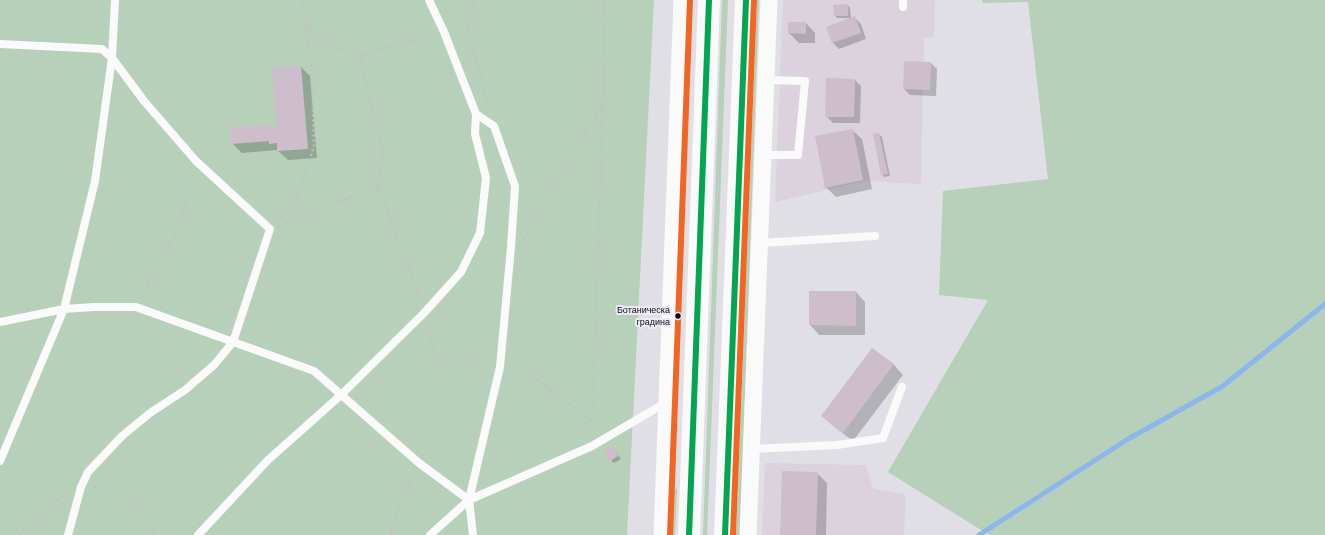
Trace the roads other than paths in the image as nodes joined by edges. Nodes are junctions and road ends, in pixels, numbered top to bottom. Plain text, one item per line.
1 (115, 0) edge
2 (429, 0) edge
3 (682, 0) edge
4 (709, 0) edge
5 (746, 0) edge
6 (769, 0) edge
7 (0, 44) edge
8 (112, 58) junction
9 (766, 80) junction
10 (476, 114) junction
11 (763, 155) junction
12 (875, 236) dead end
13 (760, 243) junction
14 (64, 309) junction
15 (0, 322) edge
16 (233, 342) junction
17 (902, 387) dead end
18 (341, 395) junction
19 (667, 402) junction
20 (751, 449) junction
21 (0, 461) edge
22 (469, 500) junction
23 (68, 535) edge
24 (198, 535) edge
25 (430, 535) edge
26 (473, 535) edge
27 (662, 535) edge
28 (689, 535) edge
29 (726, 535) edge
30 (748, 535) edge

1 - 8 lane
2 - 10 lane
3 - 19 street
4 - 28 highway
5 - 29 highway
6 - 9 street
7 - 8 lane
8 - 14 lane
8 - 16 lane
9 - 11 street
9 - 11 lane
10 - 18 lane
10 - 22 lane
11 - 13 street
12 - 13 lane
13 - 20 street
14 - 15 lane
14 - 16 lane
14 - 21 lane
16 - 18 lane
16 - 23 lane
17 - 20 lane
18 - 22 lane
18 - 24 lane
19 - 22 lane
19 - 27 street
20 - 30 street
22 - 25 lane
22 - 26 lane

